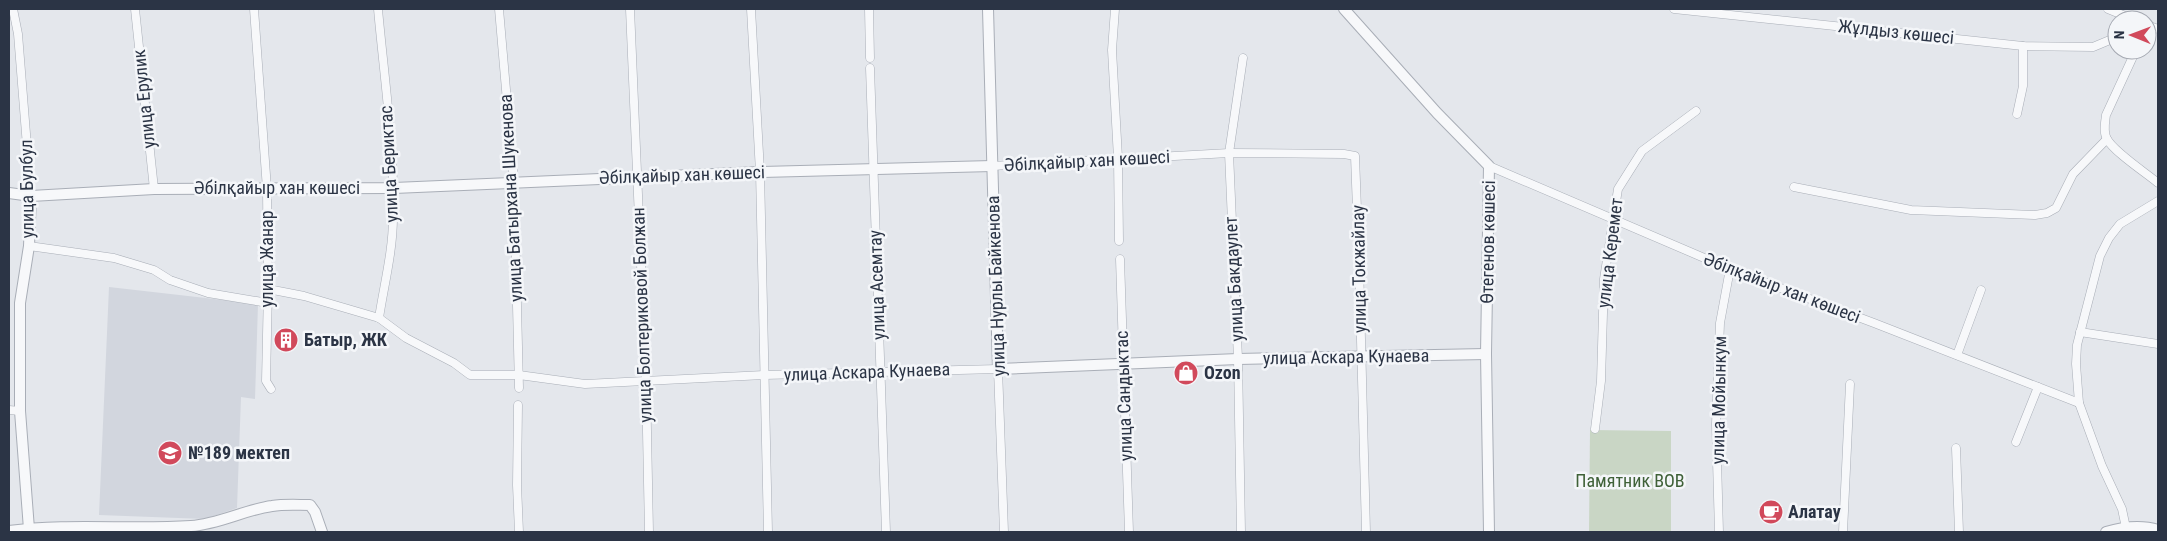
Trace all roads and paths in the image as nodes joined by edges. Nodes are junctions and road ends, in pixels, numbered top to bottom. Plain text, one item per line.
1 (13, 9) edge
2 (135, 9) edge
3 (254, 9) edge
4 (378, 9) edge
5 (500, 9) edge
6 (630, 9) edge
7 (751, 9) edge
8 (868, 9) edge
9 (988, 9) edge
10 (1115, 9) edge
11 (1344, 9) edge
12 (1674, 9) edge
13 (2107, 42) edge
14 (2024, 46) junction
15 (870, 58) dead end
16 (1243, 58) dead end
17 (2131, 60) edge
18 (870, 68) dead end
19 (1696, 111) dead end
20 (2017, 114) dead end
21 (2107, 139) junction
22 (1229, 153) junction
23 (1355, 156) joint
24 (1118, 158) junction
25 (992, 166) junction
26 (1489, 166) junction
27 (873, 170) junction
28 (760, 172) junction
29 (637, 177) junction
30 (514, 182) junction
31 (2158, 183) edge
32 (1794, 187) dead end
33 (394, 188) junction
34 (154, 189) junction
35 (267, 189) junction
36 (9, 193) edge
37 (31, 196) junction
38 (2158, 201) edge
39 (1614, 220) junction
40 (1119, 241) dead end
41 (29, 246) junction
42 (1120, 259) dead end
43 (1730, 270) junction
44 (268, 289) junction
45 (1981, 290) dead end
46 (268, 303) junction
47 (379, 318) junction
48 (2080, 332) junction
49 (2158, 344) edge
50 (1486, 354) junction
51 (1957, 355) junction
52 (1360, 356) junction
53 (1238, 359) junction
54 (1122, 364) junction
55 (998, 369) junction
56 (880, 372) junction
57 (519, 375) junction
58 (764, 375) junction
59 (646, 381) junction
60 (1850, 384) dead end
61 (2038, 387) junction
62 (518, 388) dead end
63 (271, 389) dead end
64 (2079, 403) junction
65 (518, 405) dead end
66 (9, 410) edge
67 (20, 411) junction
68 (1595, 429) dead end
69 (2016, 442) dead end
70 (1956, 448) dead end
71 (2126, 528) junction
72 (29, 529) junction
73 (92, 529) edge
74 (189, 529) edge
75 (2158, 530) edge
76 (9, 531) edge
77 (322, 532) edge
78 (519, 532) edge
79 (649, 532) edge
80 (768, 532) edge
81 (886, 532) edge
82 (1004, 532) edge
83 (1129, 532) edge
84 (1241, 532) edge
85 (1366, 532) edge
86 (1489, 532) edge
87 (1720, 532) edge
88 (1843, 532) edge
89 (1959, 532) edge
90 (2106, 532) edge

1 - 37 street, улица Булбул
2 - 34 street, улица Ерулик
3 - 35 street, улица Жанар
4 - 33 street, улица Бериктас
5 - 30 street, улица Батырхана Шукенова
6 - 29 street, улица Болтериковой Болжан
7 - 28 street
8 - 15 street
9 - 25 street, улица Нурлы Байкенова
10 - 24 street
11 - 26 street, Өтегенов көшесі
12 - 14 street, Жұлдыз көшесі
13 - 14 street, Жұлдыз көшесі
14 - 20 street
16 - 22 street, улица Бакдаулет
17 - 21 street
18 - 27 street, улица Асемтау
19 - 39 street, улица Керемет
21 - 31 street
21 - 32 street
22 - 23 street, Әбілқайыр хан көшесі
22 - 24 street, Әбілқайыр хан көшесі
22 - 53 street, улица Бакдаулет
23 - 52 street, улица Токжайлау
24 - 25 street, Әбілқайыр хан көшесі
24 - 40 street
25 - 27 street, Әбілқайыр хан көшесі
25 - 55 street, улица Нурлы Байкенова
26 - 39 street, Әбілқайыр хан көшесі
26 - 50 street, Өтегенов көшесі
27 - 28 street, Әбілқайыр хан көшесі
27 - 56 street, улица Асемтау
28 - 29 street, Әбілқайыр хан көшесі
28 - 58 street
29 - 30 street, Әбілқайыр хан көшесі
29 - 59 street, улица Болтериковой Болжан
30 - 33 street, Әбілқайыр хан көшесі
30 - 57 street, улица Батырхана Шукенова
33 - 35 street, Әбілқайыр хан көшесі
33 - 47 street, улица Бериктас
34 - 35 street, Әбілқайыр хан көшесі
34 - 37 street, Әбілқайыр хан көшесі
35 - 44 street, улица Жанар
36 - 37 street, Әбілқайыр хан көшесі
37 - 41 street, улица Булбул
38 - 48 street
39 - 43 street, Әбілқайыр хан көшесі
39 - 68 street, улица Керемет
41 - 46 street
41 - 67 street, улица Булбул
42 - 54 street, улица Сандыктас
43 - 51 street, Әбілқайыр хан көшесі
43 - 87 street, улица Мойынкум
44 - 46 street, улица Жанар
44 - 47 street, улица Аскара Кунаева
45 - 51 street
46 - 63 street, улица Жанар
47 - 57 street, улица Аскара Кунаева
48 - 49 street
48 - 64 street
50 - 52 street, улица Аскара Кунаева
50 - 86 street, Өтегенов көшесі
51 - 61 street, Әбілқайыр хан көшесі
52 - 53 street, улица Аскара Кунаева
52 - 85 street, улица Токжайлау
53 - 54 street, улица Аскара Кунаева
53 - 84 street, улица Бакдаулет
54 - 55 street, улица Аскара Кунаева
54 - 83 street, улица Сандыктас
55 - 56 street, улица Аскара Кунаева
55 - 82 street, улица Нурлы Байкенова
56 - 58 street, улица Аскара Кунаева
56 - 81 street, улица Асемтау
57 - 59 street, улица Аскара Кунаева
57 - 62 street, улица Батырхана Шукенова
58 - 59 street, улица Аскара Кунаева
58 - 80 street
59 - 79 street, улица Болтериковой Болжан
60 - 88 street
61 - 64 street, Әбілқайыр хан көшесі
61 - 69 street
64 - 71 street
65 - 78 street
66 - 67 street
67 - 72 street, улица Булбул
70 - 89 street
71 - 75 street
71 - 90 street
72 - 73 street
72 - 76 street
73 - 74 street
74 - 77 street

